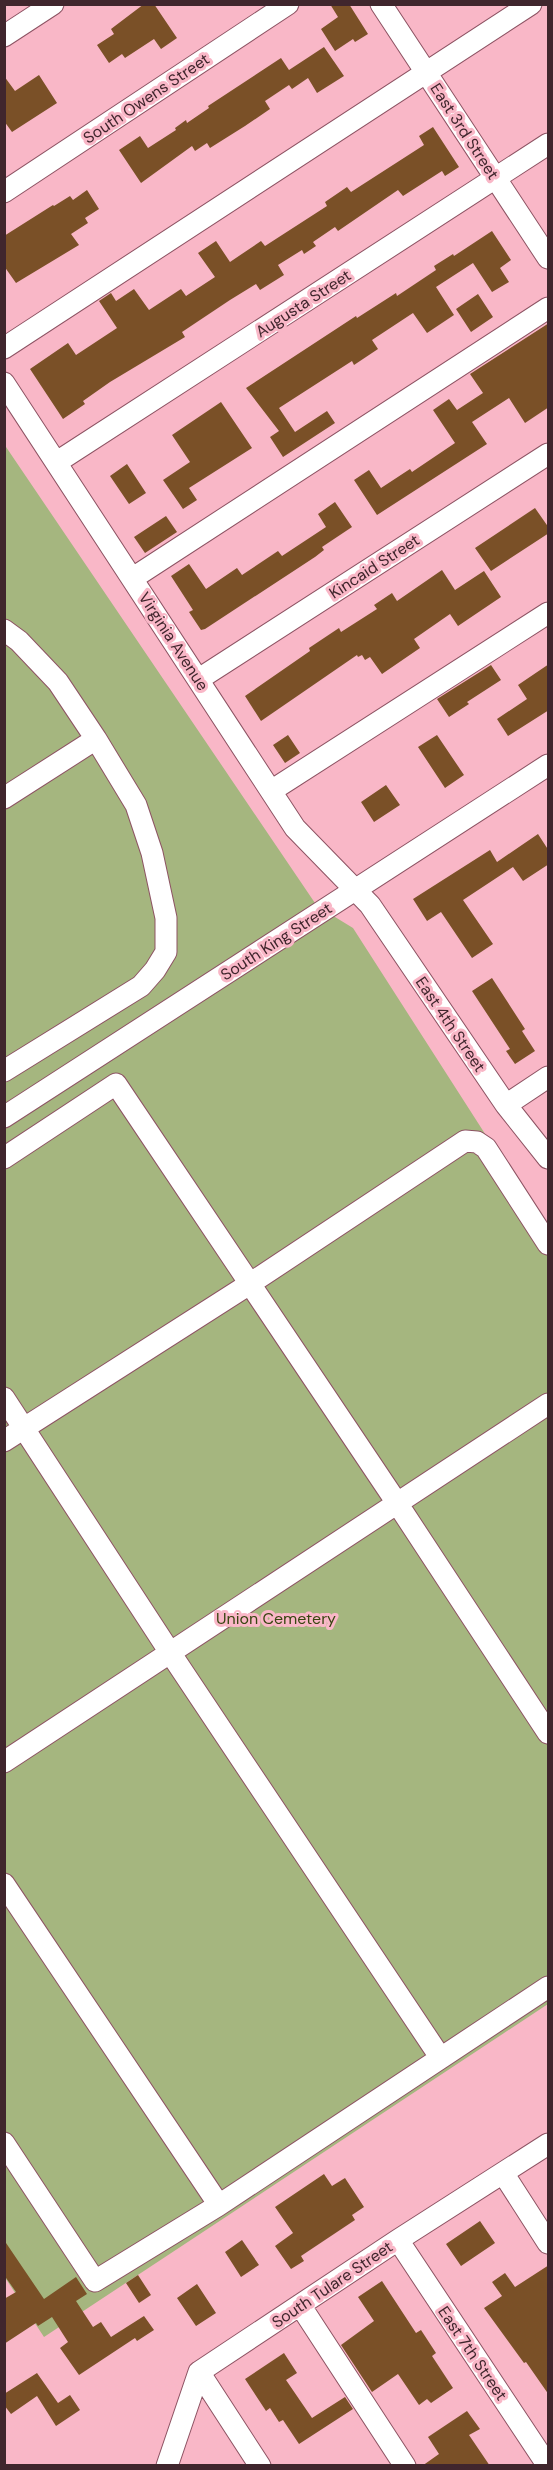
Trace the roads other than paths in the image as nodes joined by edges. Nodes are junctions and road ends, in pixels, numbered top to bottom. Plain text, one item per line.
1 (53, 4) edge
2 (288, 4) edge
3 (381, 4) edge
4 (531, 4) edge
5 (4, 36) edge
6 (426, 72) junction
7 (549, 144) edge
8 (496, 178) junction
9 (4, 192) edge
10 (549, 258) edge
11 (549, 308) edge
12 (4, 348) edge
13 (4, 384) edge
14 (549, 454) edge
15 (57, 462) junction
16 (133, 578) junction
17 (549, 613) edge
18 (4, 630) edge
19 (199, 679) junction
20 (96, 739) junction
21 (549, 765) edge
22 (271, 791) junction
23 (4, 798) edge
24 (355, 890) junction
25 (4, 1071) edge
26 (549, 1077) edge
27 (506, 1105) junction
28 (4, 1117) edge
29 (4, 1158) edge
30 (549, 1158) edge
31 (549, 1244) edge
32 (251, 1283) junction
33 (4, 1398) edge
34 (549, 1404) edge
35 (24, 1428) junction
36 (4, 1441) edge
37 (398, 1503) junction
38 (171, 1654) junction
39 (549, 1733) edge
40 (4, 1762) edge
41 (4, 1884) edge
42 (549, 1987) edge
43 (440, 2057) junction
44 (4, 2143) edge
45 (549, 2144) edge
46 (503, 2173) junction
47 (219, 2205) junction
48 (398, 2240) junction
49 (549, 2243) edge
50 (300, 2304) junction
51 (199, 2372) junction
52 (167, 2466) edge
53 (260, 2466) edge
54 (405, 2466) edge
55 (548, 2466) edge

1 - 5 street
2 - 9 street, South Owens Street
3 - 6 street, East 3rd Street
4 - 6 street
6 - 8 street, East 3rd Street
6 - 12 street
7 - 8 street, Augusta Street
8 - 10 street, East 3rd Street
8 - 15 street, Augusta Street
11 - 16 street
13 - 15 street, Virginia Avenue
14 - 19 street, Kincaid Street
15 - 16 street, Virginia Avenue
16 - 19 street, Virginia Avenue
17 - 22 street
18 - 20 street
19 - 22 street, Virginia Avenue
20 - 23 street
20 - 25 street
21 - 24 street, South King Street
22 - 24 street, Virginia Avenue
24 - 27 street, East 4th Street
24 - 28 street, South King Street
26 - 27 street
27 - 30 street, East 4th Street
29 - 32 street
31 - 32 street
32 - 35 street
32 - 37 street
33 - 35 street
34 - 37 street
35 - 36 street
35 - 38 street
37 - 38 street
37 - 39 street
38 - 40 street
38 - 43 street
41 - 47 street
42 - 43 street
43 - 47 street
44 - 47 street
45 - 46 street, South Tulare Street
46 - 48 street, South Tulare Street
46 - 49 street
48 - 50 street, South Tulare Street
48 - 55 street, East 7th Street
50 - 51 street, South Tulare Street
50 - 54 street
51 - 52 street
51 - 53 street

